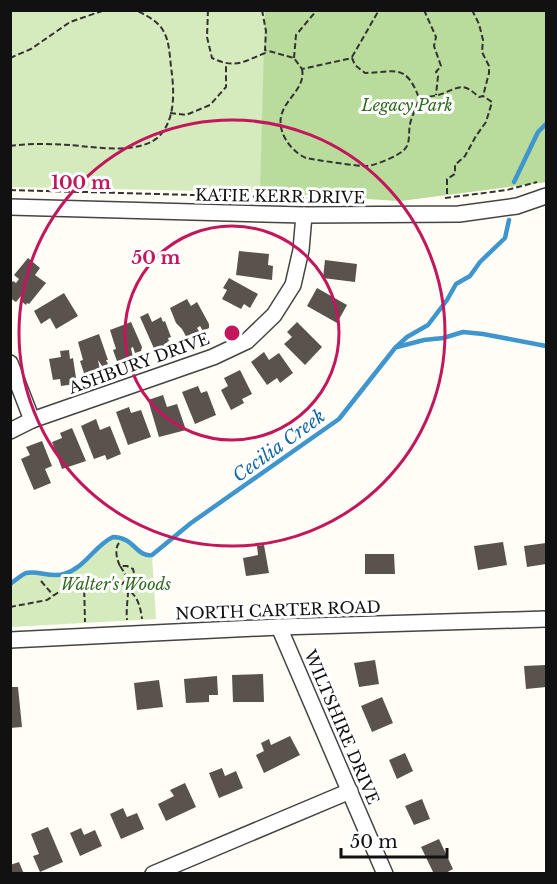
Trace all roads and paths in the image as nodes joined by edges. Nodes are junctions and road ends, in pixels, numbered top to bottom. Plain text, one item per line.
1 (105, 10) edge
2 (135, 10) edge
3 (208, 10) edge
4 (262, 10) edge
5 (317, 10) edge
6 (379, 10) edge
7 (424, 10) edge
8 (472, 10) edge
9 (98, 12) edge
10 (265, 50) junction
11 (10, 58) edge
12 (294, 58) junction
13 (352, 58) junction
14 (226, 64) junction
15 (302, 69) junction
16 (435, 95) junction
17 (483, 96) junction
18 (419, 98) junction
19 (170, 113) junction
20 (10, 146) edge
21 (538, 182) dead end
22 (10, 190) edge
23 (546, 196) edge
24 (447, 198) junction
25 (347, 199) dead end
26 (437, 199) dead end
27 (10, 207) edge
28 (304, 215) junction
29 (10, 363) edge
30 (32, 420) junction
31 (10, 431) edge
32 (119, 543) dead end
33 (120, 566) junction
34 (127, 579) junction
35 (41, 581) dead end
36 (84, 582) junction
37 (130, 591) junction
38 (54, 596) junction
39 (10, 608) edge
40 (546, 619) edge
41 (279, 627) junction
42 (136, 634) junction
43 (88, 636) junction
44 (10, 640) edge
45 (350, 791) junction
46 (153, 873) edge
47 (385, 873) edge

1 - 9 path
2 - 19 path
3 - 14 path
4 - 10 path
5 - 12 path
6 - 13 path
7 - 16 path
8 - 17 path
9 - 11 path
10 - 12 path
10 - 14 path
12 - 15 path
13 - 15 path
13 - 18 path
14 - 19 path
15 - 18 path
16 - 17 path
16 - 18 path
17 - 24 path
19 - 20 path
21 - 24 path
22 - 25 path
23 - 28 street, KATIE KERR DRIVE
24 - 26 path
27 - 28 street, KATIE KERR DRIVE
28 - 30 street, ASHBURY DRIVE
29 - 30 street
30 - 31 street, ASHBURY DRIVE
32 - 33 path
33 - 34 path
33 - 34 path
34 - 36 path
34 - 37 path
35 - 38 path
36 - 38 path
36 - 43 path
37 - 42 path
37 - 42 path
38 - 39 path
40 - 41 street, NORTH CARTER ROAD
41 - 42 street, NORTH CARTER ROAD
41 - 45 street, WILTSHIRE DRIVE
42 - 43 street, NORTH CARTER ROAD
43 - 44 street, NORTH CARTER ROAD
45 - 46 street
45 - 47 street, WILTSHIRE DRIVE

